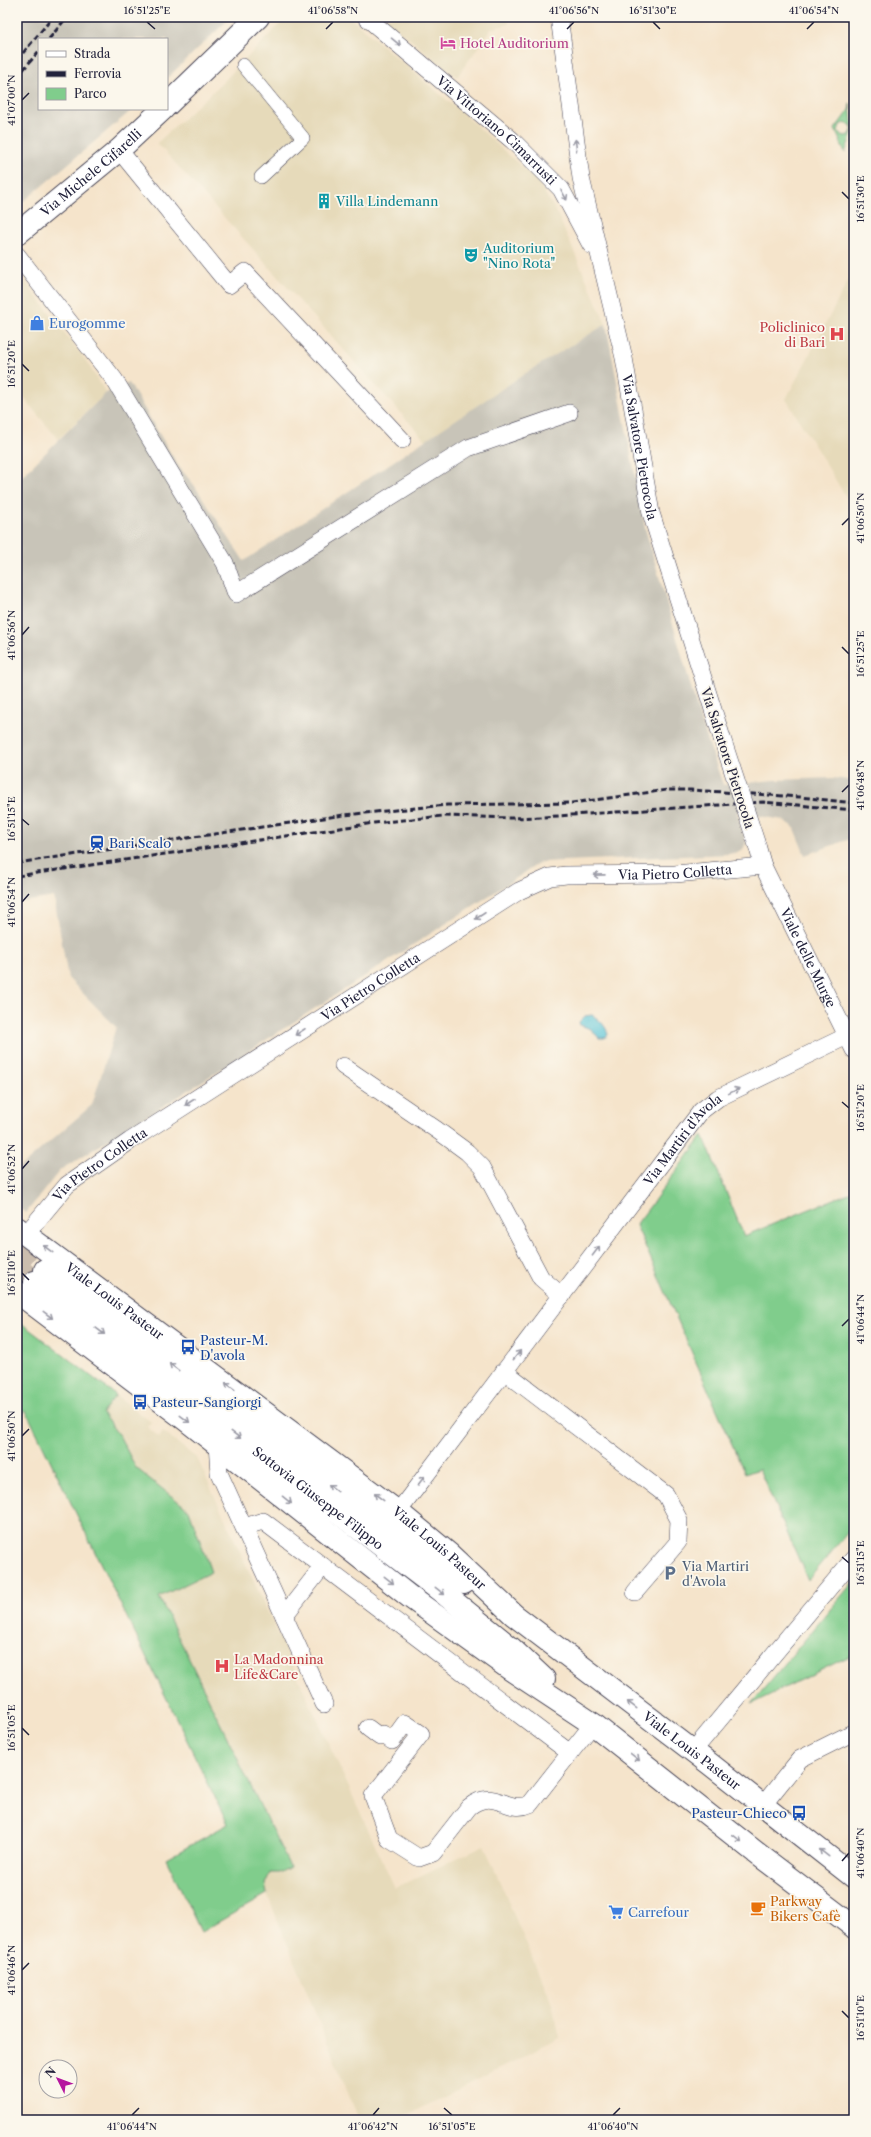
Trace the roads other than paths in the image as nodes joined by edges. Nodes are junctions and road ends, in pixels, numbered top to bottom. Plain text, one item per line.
1 (258, 17) edge
2 (366, 17) edge
3 (559, 17) edge
4 (243, 65) dead end
5 (168, 104) edge
6 (162, 110) edge
7 (119, 150) junction
8 (261, 177) dead end
9 (17, 234) edge
10 (17, 255) edge
11 (602, 266) junction
12 (569, 413) dead end
13 (402, 440) dead end
14 (764, 866) junction
15 (851, 1043) edge
16 (343, 1066) dead end
17 (22, 1231) edge
18 (32, 1281) edge
19 (562, 1296) junction
20 (504, 1371) junction
21 (218, 1444) junction
22 (398, 1512) junction
23 (244, 1527) junction
24 (854, 1558) edge
25 (323, 1566) junction
26 (635, 1592) dead end
27 (514, 1615) junction
28 (284, 1616) junction
29 (324, 1704) dead end
30 (593, 1724) junction
31 (368, 1728) dead end
32 (854, 1732) edge
33 (693, 1751) junction
34 (570, 1753) junction
35 (763, 1805) junction
36 (854, 1877) edge
37 (854, 1927) edge

1 - 5 main road
2 -> 11 street, Via Vittoriano Cimarrusti
11 -> 3 street, Via Salvatore Pietrocola
4 - 8 street
6 - 7 main road, Via Michele Cifarelli
7 - 9 main road, Via Michele Cifarelli
7 - 13 street
10 - 12 street
11 - 14 street, Via Salvatore Pietrocola, bridge
14 - 15 street, Viale delle Murge
14 -> 17 street, Via Pietro Colletta
19 -> 15 street, Via Martiri d'Avola
16 - 19 street
22 -> 17 main road, Viale Louis Pasteur
18 -> 21 main road
27 -> 18 main road, Sottovia Giuseppe Filippo
18 -> 30 main road, Sottovia Giuseppe Filippo
20 -> 19 street, Via Martiri d'Avola
22 -> 20 street, Via Martiri d'Avola
20 - 26 street
21 - 23 street
21 -> 30 main road
22 - 27 main road, Viale Louis Pasteur
23 - 25 street
23 - 28 street
24 - 33 street
25 - 28 street
25 - 34 street
33 -> 27 main road, Viale Louis Pasteur
28 - 29 street
30 - 34 street
30 -> 37 main road
31 - 34 street
32 - 35 street
33 - 35 main road, Viale Louis Pasteur
36 -> 35 main road, Viale Louis Pasteur

